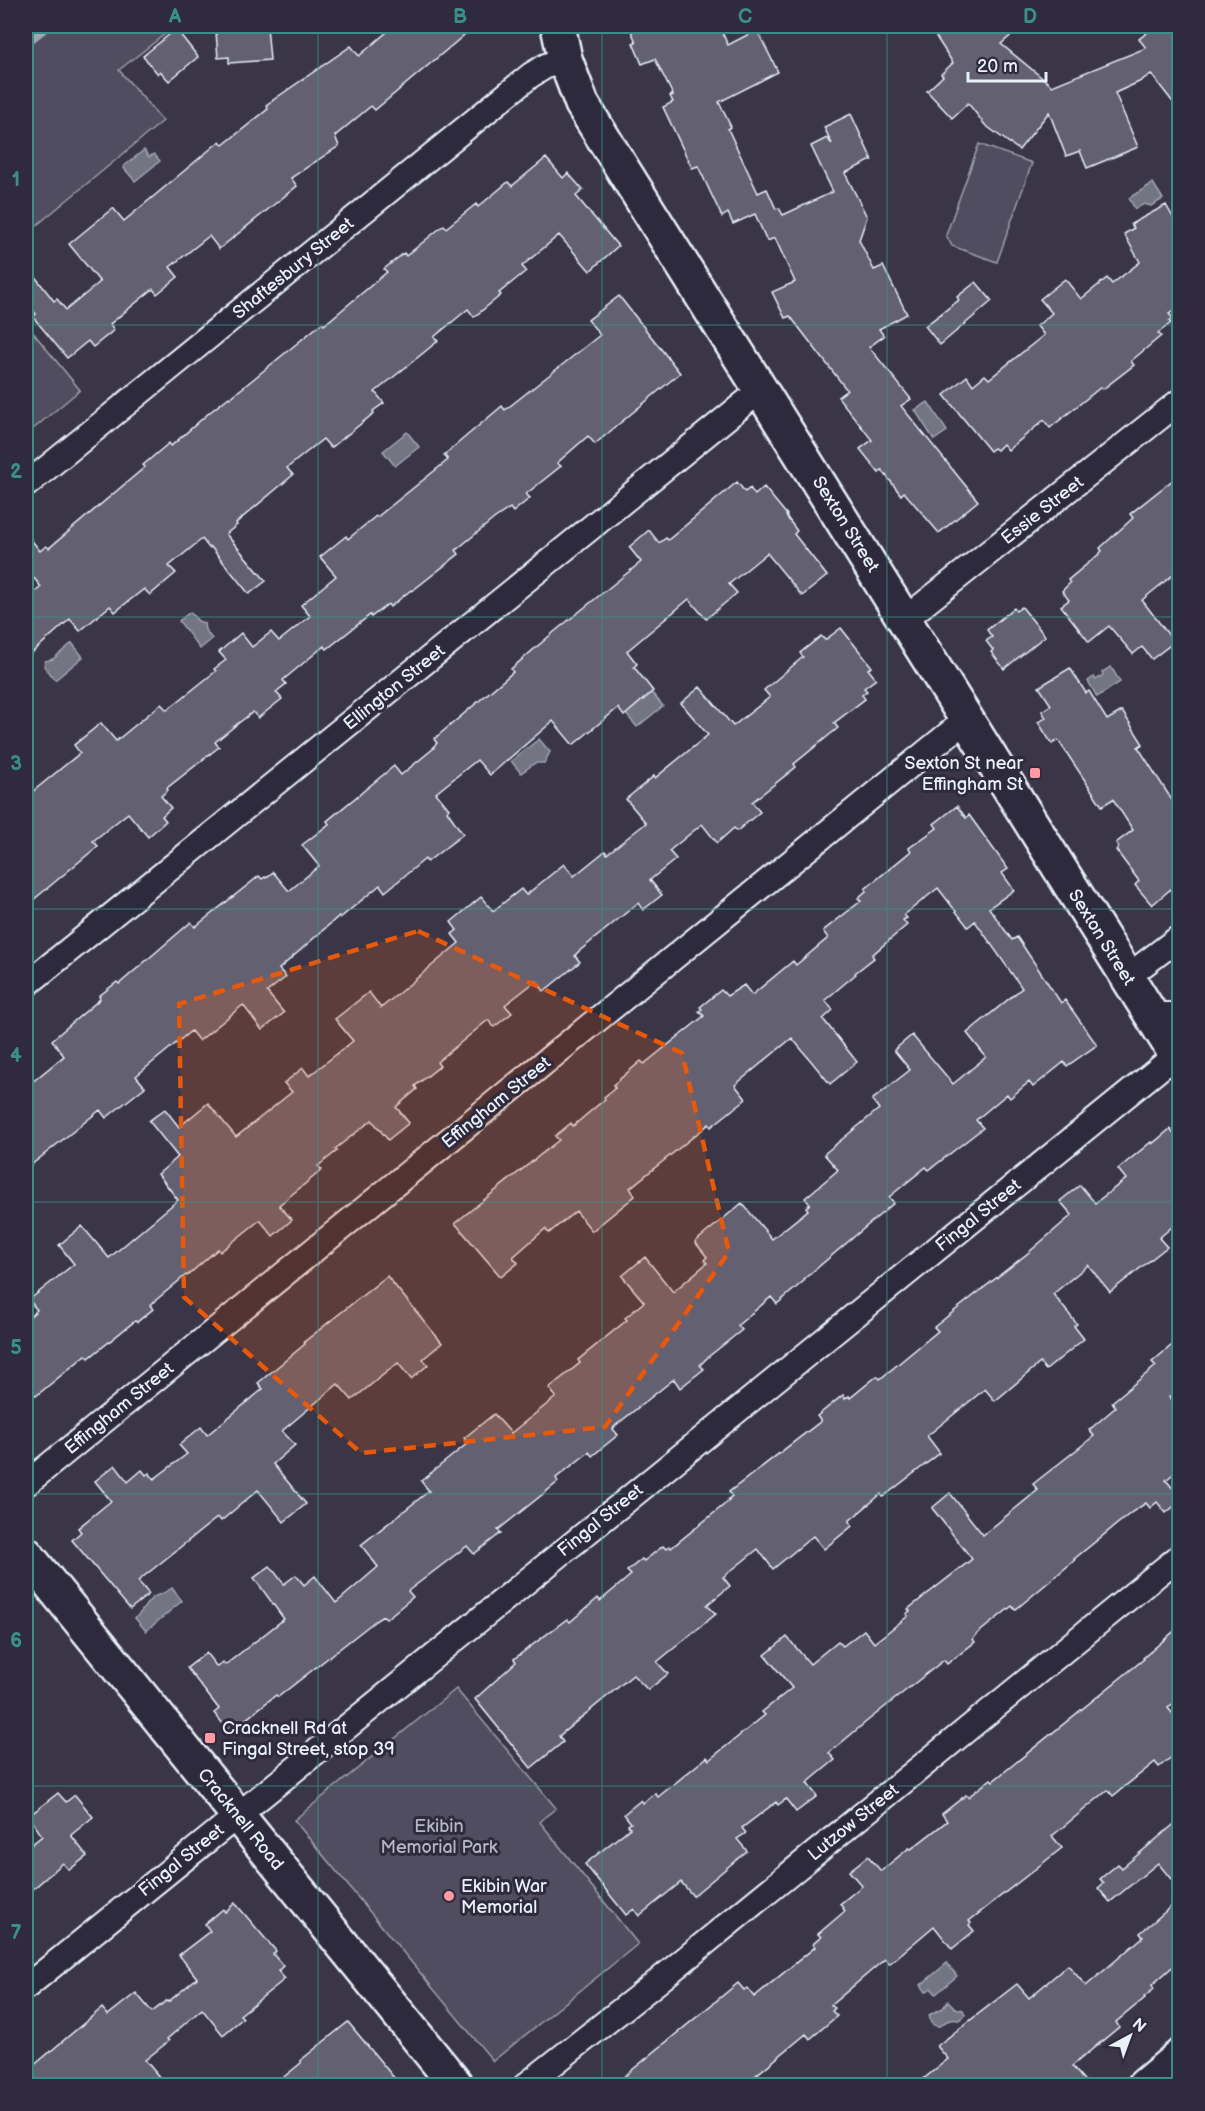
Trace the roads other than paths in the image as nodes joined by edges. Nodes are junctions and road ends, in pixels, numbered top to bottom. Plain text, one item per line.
1 (558, 26) edge
2 (565, 59) junction
3 (762, 389) junction
4 (1179, 401) edge
5 (26, 485) edge
6 (905, 619) junction
7 (967, 719) junction
8 (1179, 937) edge
9 (1127, 977) junction
10 (26, 986) edge
11 (1165, 1015) edge
12 (1178, 1058) edge
13 (26, 1485) edge
14 (26, 1554) edge
15 (1179, 1556) edge
16 (237, 1814) junction
17 (26, 1987) edge
18 (1179, 2056) edge
19 (457, 2085) edge
20 (525, 2085) edge
21 (1144, 2085) edge

1 - 2 main road, Sexton Street
2 - 3 main road, Sexton Street
2 - 5 street, Shaftesbury Street
3 - 6 main road, Sexton Street
3 - 10 street, Ellington Street
4 - 6 street, Essie Street
6 - 7 main road, Sexton Street
7 - 9 main road, Sexton Street
7 - 13 street, Effingham Street
8 - 9 street
9 - 11 main road, Sexton Street
11 - 12 main road, Sexton Street
12 - 16 street, Fingal Street
14 - 16 main road, Cracknell Road
15 - 20 street, Lutzow Street
16 - 17 street, Fingal Street
16 - 19 main road, Cracknell Road
18 - 21 main road

